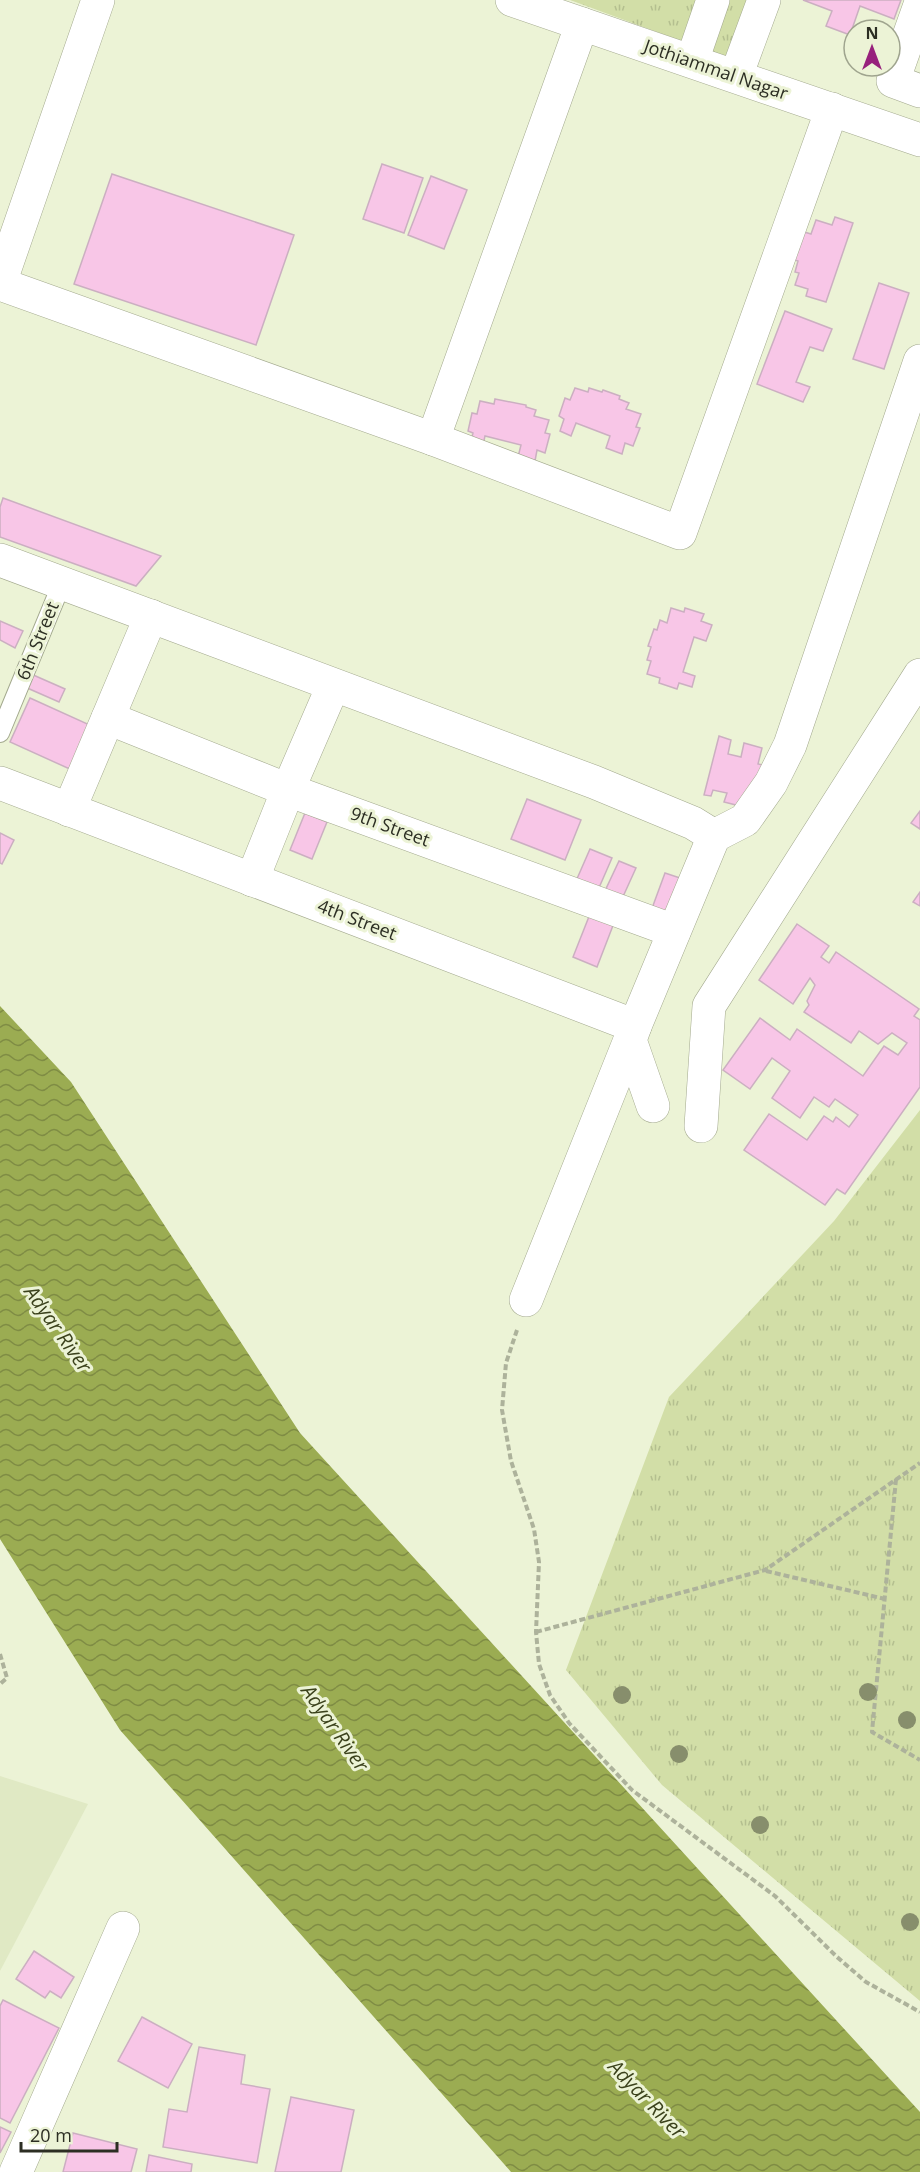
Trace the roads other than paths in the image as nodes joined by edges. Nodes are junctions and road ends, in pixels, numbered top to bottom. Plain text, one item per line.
1 (98, 0) edge
2 (512, 0) edge
3 (713, 0) edge
4 (764, 0) edge
5 (920, 5) edge
6 (582, 24) junction
7 (692, 61) junction
8 (736, 76) junction
9 (920, 91) edge
10 (832, 109) junction
11 (920, 140) edge
12 (0, 284) edge
13 (920, 361) edge
14 (433, 439) junction
15 (0, 560) edge
16 (62, 583) junction
17 (151, 616) junction
18 (920, 675) edge
19 (333, 686) junction
20 (108, 718) junction
21 (0, 733) edge
22 (0, 783) edge
23 (288, 790) junction
24 (69, 810) junction
25 (714, 836) junction
26 (252, 880) junction
27 (674, 931) junction
28 (633, 1033) junction
29 (652, 1106) dead end
30 (701, 1126) dead end
31 (526, 1300) road end
32 (123, 1928) dead end
33 (16, 2172) edge

1 - 12 street
2 - 6 street, Jothiammal Nagar
3 - 7 street
4 - 8 street
5 - 9 street
6 - 7 street, Jothiammal Nagar
6 - 14 street
7 - 8 street, Jothiammal Nagar
8 - 10 street, Jothiammal Nagar
10 - 11 street, Jothiammal Nagar
10 - 14 street
12 - 14 street
13 - 25 street
15 - 16 street
16 - 17 street
16 - 21 lane, 6th Street
17 - 19 street
17 - 20 street
18 - 30 street
19 - 23 street
19 - 25 street
20 - 23 street, 9th Street
20 - 24 street
22 - 24 street, 4th Street
23 - 26 street
23 - 27 street, 9th Street
24 - 26 street, 4th Street
25 - 27 street
26 - 28 street, 4th Street
27 - 28 street
28 - 29 street
28 - 31 street
32 - 33 street

